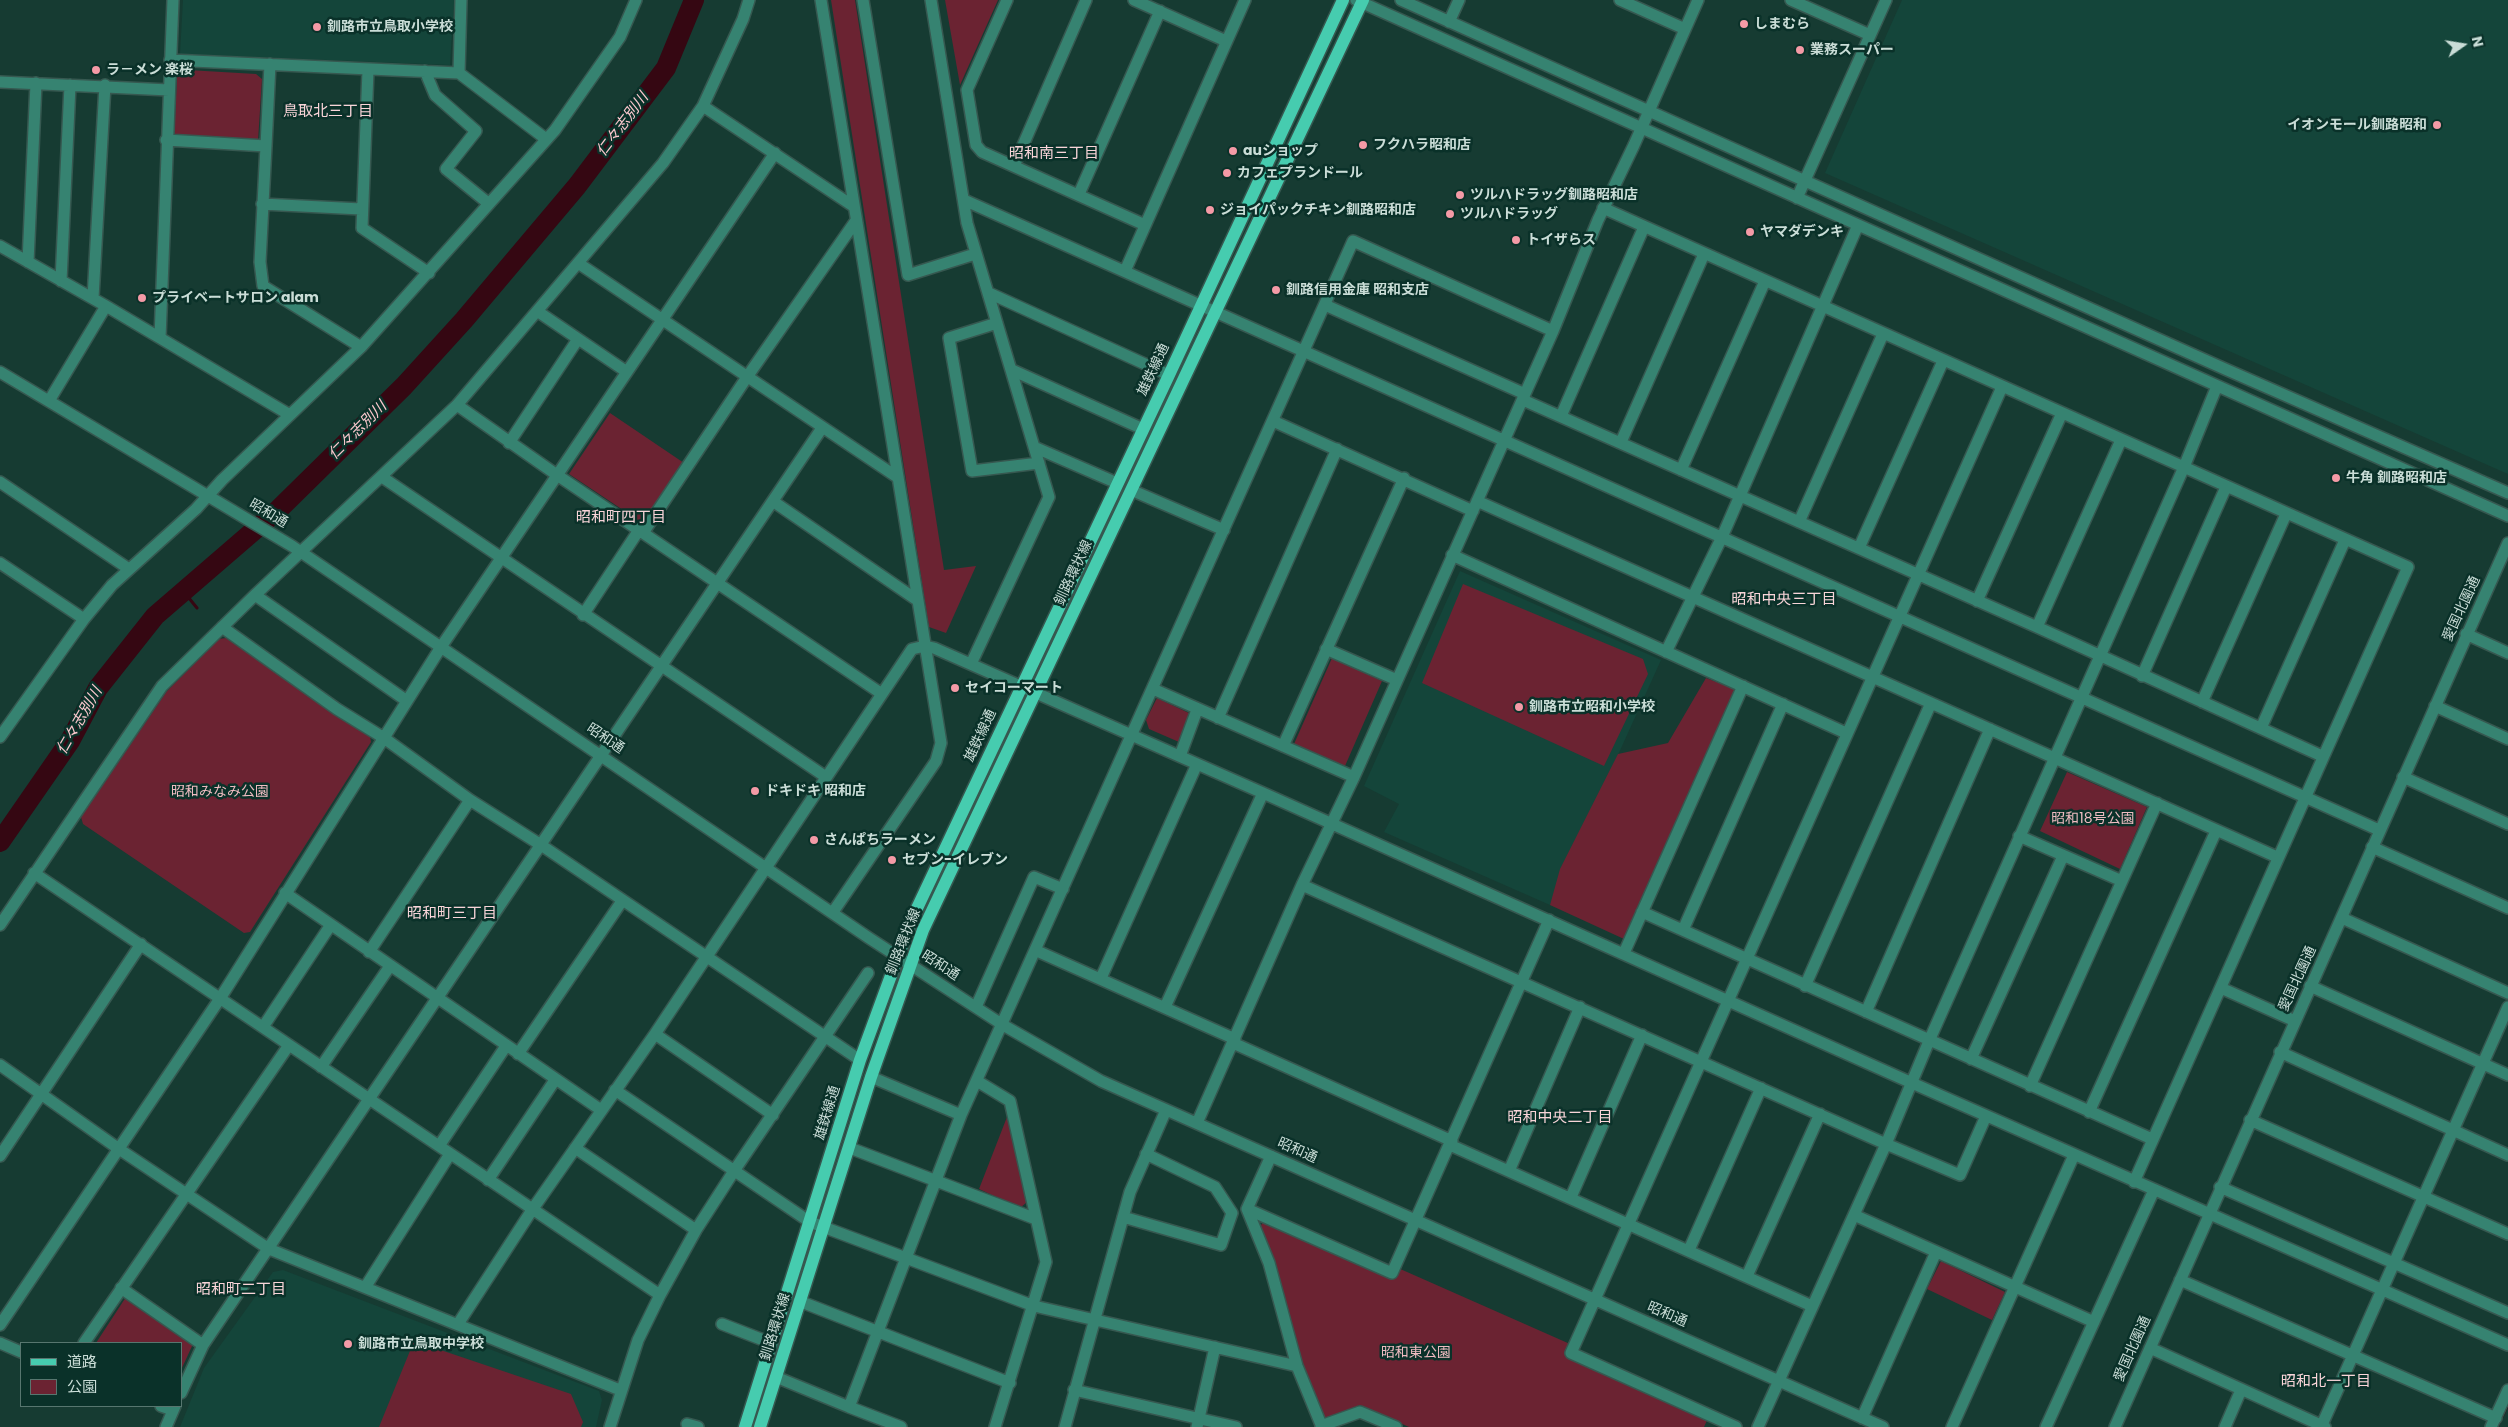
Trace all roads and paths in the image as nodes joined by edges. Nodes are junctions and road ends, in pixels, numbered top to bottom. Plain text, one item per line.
1 (173, 0) edge
2 (461, 0) edge
3 (636, 0) edge
4 (749, 0) edge
5 (821, 0) edge
6 (863, 0) edge
7 (931, 0) edge
8 (1007, 0) edge
9 (1086, 0) edge
10 (1134, 0) edge
11 (1245, 0) edge
12 (1343, 0) edge
13 (1401, 0) edge
14 (1460, 0) edge
15 (1620, 0) edge
16 (1698, 0) edge
17 (1791, 0) edge
18 (1886, 0) edge
19 (1360, 1) edge
20 (1160, 11) junction
21 (1449, 22) junction
22 (1685, 29) junction
23 (1870, 35) junction
24 (1226, 41) junction
25 (170, 60) junction
26 (270, 64) junction
27 (368, 70) junction
28 (425, 71) junction
29 (459, 73) junction
30 (0, 82) edge
31 (36, 83) junction
32 (70, 85) junction
33 (105, 86) junction
34 (169, 90) junction
35 (703, 106) junction
36 (1649, 111) junction
37 (1641, 129) junction
38 (166, 140) junction
39 (546, 140) junction
40 (266, 146) junction
41 (775, 153) junction
42 (1014, 166) junction
43 (1805, 181) junction
44 (1079, 194) junction
45 (1797, 198) junction
46 (964, 200) junction
47 (262, 204) junction
48 (488, 204) junction
49 (852, 206) junction
50 (1603, 208) junction
51 (361, 209) junction
52 (855, 222) junction
53 (1145, 225) junction
54 (1858, 225) junction
55 (1644, 227) junction
56 (0, 246) edge
57 (975, 254) junction
58 (1704, 254) junction
59 (28, 262) junction
60 (578, 263) junction
61 (1124, 271) junction
62 (429, 272) junction
63 (61, 281) junction
64 (1765, 281) junction
65 (988, 293) junction
66 (93, 298) junction
67 (1325, 305) junction
68 (106, 306) junction
69 (1200, 306) junction
70 (1824, 307) junction
71 (537, 311) junction
72 (1215, 312) junction
73 (662, 320) junction
74 (997, 323) junction
75 (1553, 331) junction
76 (1883, 334) junction
77 (160, 338) junction
78 (578, 339) junction
79 (361, 347) junction
80 (1304, 351) junction
81 (1943, 361) junction
82 (1012, 370) junction
83 (0, 372) edge
84 (627, 372) junction
85 (1169, 375) junction
86 (747, 377) junction
87 (2217, 386) junction
88 (2002, 387) junction
89 (1524, 397) junction
90 (49, 401) junction
91 (456, 405) junction
92 (2062, 413) junction
93 (290, 415) junction
94 (1561, 416) junction
95 (1273, 421) junction
96 (822, 428) junction
97 (1143, 429) junction
98 (2121, 440) junction
99 (1504, 441) junction
100 (1621, 442) junction
101 (509, 443) junction
102 (1034, 447) junction
103 (1337, 449) junction
104 (1039, 464) junction
105 (2184, 466) junction
106 (1681, 470) junction
107 (556, 475) junction
108 (382, 476) junction
109 (897, 477) junction
110 (1404, 478) junction
111 (0, 482) edge
112 (1116, 483) junction
113 (2226, 487) junction
114 (1130, 490) junction
115 (2508, 493) edge
116 (208, 495) junction
117 (1740, 496) junction
118 (774, 502) junction
119 (1475, 506) junction
120 (2286, 514) junction
121 (2508, 516) edge
122 (1798, 522) junction
123 (1224, 530) junction
124 (641, 532) junction
125 (1722, 537) junction
126 (2345, 540) junction
127 (2508, 543) edge
128 (1859, 548) junction
129 (296, 549) junction
130 (1452, 555) junction
131 (502, 557) junction
132 (0, 563) edge
133 (129, 569) junction
134 (2503, 570) edge
135 (1918, 576) junction
136 (718, 584) junction
137 (255, 595) junction
138 (1693, 596) junction
139 (917, 600) junction
140 (1977, 602) junction
141 (583, 615) junction
142 (1899, 616) junction
143 (84, 619) junction
144 (2037, 627) junction
145 (222, 628) junction
146 (2466, 634) junction
147 (925, 646) junction
148 (442, 647) junction
149 (1326, 649) junction
150 (1666, 652) junction
151 (2508, 653) edge
152 (2100, 656) junction
153 (970, 664) junction
154 (662, 667) junction
155 (1872, 676) junction
156 (2142, 676) junction
157 (1397, 680) junction
158 (1020, 686) junction
159 (1743, 686) junction
160 (1153, 689) junction
161 (1035, 692) junction
162 (882, 694) junction
163 (2080, 697) junction
164 (407, 701) junction
165 (2202, 702) junction
166 (1931, 703) junction
167 (1783, 704) junction
168 (2435, 706) junction
169 (1197, 710) junction
170 (1218, 718) junction
171 (2261, 728) junction
172 (1990, 729) junction
173 (1846, 733) junction
174 (1133, 736) junction
175 (0, 737) edge
176 (384, 738) junction
177 (2508, 739) edge
178 (1283, 746) junction
179 (603, 756) junction
180 (1180, 756) junction
181 (2322, 756) junction
182 (2052, 758) junction
183 (1197, 764) junction
184 (826, 777) junction
185 (1354, 777) junction
186 (2403, 777) junction
187 (1263, 793) junction
188 (2305, 798) junction
189 (470, 800) junction
190 (2157, 803) junction
191 (1332, 824) junction
192 (2508, 824) edge
193 (2379, 830) junction
194 (2216, 831) junction
195 (2019, 836) junction
196 (541, 845) junction
197 (2372, 847) junction
198 (2063, 856) junction
199 (2277, 858) junction
200 (767, 867) junction
201 (34, 872) junction
202 (2122, 881) junction
203 (1302, 885) junction
204 (1063, 889) junction
205 (285, 893) junction
206 (622, 901) junction
207 (2508, 908) edge
208 (833, 912) junction
209 (1642, 912) junction
210 (2342, 918) junction
211 (1549, 920) junction
212 (0, 925) edge
213 (330, 926) junction
214 (1683, 930) junction
215 (141, 944) junction
216 (1037, 950) junction
217 (369, 952) junction
218 (1624, 953) junction
219 (707, 956) junction
220 (898, 956) junction
221 (1746, 959) junction
222 (910, 964) junction
223 (390, 966) junction
224 (868, 973) dead end
225 (1101, 978) junction
226 (1521, 981) junction
227 (1805, 986) junction
228 (2310, 986) junction
229 (2221, 988) junction
230 (2508, 993) edge
231 (221, 997) junction
232 (437, 1000) junction
233 (1728, 1000) junction
234 (976, 1007) junction
235 (1165, 1007) junction
236 (1580, 1007) junction
237 (2508, 1007) edge
238 (1866, 1012) junction
239 (2295, 1021) junction
240 (1003, 1025) junction
241 (263, 1027) junction
242 (655, 1034) junction
243 (1642, 1035) junction
244 (824, 1037) junction
245 (1234, 1041) junction
246 (1928, 1042) junction
247 (289, 1045) junction
248 (506, 1046) junction
249 (2280, 1052) junction
250 (518, 1054) junction
251 (1971, 1059) junction
252 (860, 1060) junction
253 (1701, 1061) junction
254 (2483, 1063) junction
255 (0, 1065) edge
256 (321, 1067) junction
257 (2508, 1075) edge
258 (871, 1077) junction
259 (555, 1080) junction
260 (977, 1081) junction
261 (1912, 1083) junction
262 (2030, 1086) junction
263 (1761, 1088) junction
264 (615, 1090) junction
265 (42, 1094) junction
266 (370, 1099) junction
267 (601, 1110) junction
268 (1166, 1110) junction
269 (2089, 1112) junction
270 (1820, 1114) junction
271 (773, 1115) junction
272 (961, 1115) junction
273 (1986, 1116) junction
274 (2250, 1120) junction
275 (1197, 1123) junction
276 (2453, 1131) junction
277 (2152, 1139) junction
278 (1451, 1143) junction
279 (1886, 1144) junction
280 (439, 1146) junction
281 (575, 1148) junction
282 (850, 1148) junction
283 (119, 1149) junction
284 (450, 1154) junction
285 (1146, 1154) junction
286 (2074, 1155) junction
287 (2508, 1155) edge
288 (0, 1156) edge
289 (1272, 1156) junction
290 (734, 1171) junction
291 (1509, 1171) junction
292 (488, 1180) junction
293 (936, 1180) junction
294 (2134, 1182) junction
295 (2220, 1187) junction
296 (2154, 1190) junction
297 (186, 1194) junction
298 (1571, 1197) junction
299 (2424, 1197) junction
300 (1247, 1209) junction
301 (532, 1210) junction
302 (2210, 1214) junction
303 (1854, 1215) junction
304 (1123, 1217) junction
305 (1036, 1219) junction
306 (1417, 1220) junction
307 (810, 1222) junction
308 (1628, 1224) junction
309 (824, 1227) junction
310 (696, 1230) junction
311 (2508, 1234) edge
312 (269, 1249) junction
313 (1689, 1250) junction
314 (1936, 1252) junction
315 (906, 1258) junction
316 (2395, 1264) junction
317 (1747, 1276) junction
318 (2180, 1280) junction
319 (366, 1286) junction
320 (2014, 1287) junction
321 (120, 1288) junction
322 (2383, 1290) junction
323 (660, 1295) junction
324 (1596, 1300) junction
325 (800, 1301) junction
326 (1034, 1306) junction
327 (1812, 1306) junction
328 (2508, 1313) edge
329 (1094, 1320) junction
330 (2094, 1322) junction
331 (458, 1324) junction
332 (722, 1324) dead end
333 (0, 1326) edge
334 (878, 1332) junction
335 (85, 1342) edge
336 (0, 1343) edge
337 (771, 1343) junction
338 (204, 1345) junction
339 (2508, 1345) edge
340 (1215, 1347) junction
341 (2150, 1348) junction
342 (20, 1352) edge
343 (2354, 1357) junction
344 (1297, 1366) junction
345 (776, 1377) junction
346 (1779, 1380) junction
347 (1010, 1383) junction
348 (620, 1390) junction
349 (1074, 1390) junction
350 (2241, 1390) junction
351 (2508, 1390) edge
352 (182, 1391) edge
353 (849, 1407) junction
354 (174, 1408) edge
355 (1862, 1418) junction
356 (1711, 1422) edge
357 (1198, 1423) edge
358 (2494, 1423) edge
359 (2322, 1426) edge
360 (166, 1427) edge
361 (610, 1427) edge
362 (745, 1427) edge
363 (760, 1427) edge
364 (900, 1427) edge
365 (995, 1427) edge
366 (1065, 1427) edge
367 (1236, 1427) edge
368 (1321, 1427) edge
369 (1396, 1427) edge
370 (1736, 1427) edge
371 (1758, 1427) edge
372 (1883, 1427) edge
373 (1952, 1427) edge
374 (2046, 1427) edge
375 (2115, 1427) edge
376 (2225, 1427) edge

1 - 25 street
2 - 29 street
3 - 39 street
4 - 35 street
5 - 49 street
6 - 57 street
7 - 46 street
8 - 42 street
9 - 42 street
10 - 20 street
11 - 24 street
12 - 69 main road, 雄鉄線通
13 - 21 street
14 - 21 street
15 - 22 street
16 - 22 street
17 - 23 street
18 - 23 street
19 - 37 street
19 - 72 main road
20 - 24 street
20 - 44 street
21 - 36 street
22 - 36 street
23 - 43 street
24 - 53 street
25 - 26 street
25 - 34 street
26 - 27 street
26 - 40 street
27 - 28 street
27 - 51 street
28 - 29 street
28 - 48 street
29 - 39 street
30 - 31 street
31 - 32 street
31 - 59 street
32 - 33 street
32 - 63 street
33 - 34 street
33 - 66 street
34 - 38 street
35 - 41 street
35 - 60 street
36 - 37 street
36 - 43 street
37 - 45 street
37 - 50 street
38 - 40 street
38 - 77 street
39 - 48 street
40 - 47 street
41 - 49 street
41 - 73 street
42 - 44 street
43 - 45 street
43 - 115 street
44 - 53 street
45 - 54 street
46 - 57 street
46 - 61 street
47 - 51 street
47 - 79 street
48 - 62 street
49 - 52 street
50 - 55 street
50 - 75 street
51 - 62 street
52 - 86 street
52 - 109 street
53 - 61 street
54 - 70 street
54 - 87 street
55 - 58 street
55 - 94 street
56 - 59 street
57 - 65 street
58 - 64 street
58 - 100 street
59 - 63 street
60 - 71 street
60 - 73 street
61 - 69 street
62 - 79 street
63 - 66 street
64 - 70 street
64 - 106 street
65 - 74 street
65 - 85 street
66 - 68 street
67 - 75 street
67 - 80 street
67 - 89 street
68 - 77 street
68 - 90 street
69 - 72 street
69 - 85 main road, 雄鉄線通
70 - 76 street
70 - 117 street
71 - 78 street
71 - 91 street
72 - 80 street
72 - 114 main road
73 - 84 street
73 - 86 street
74 - 82 street
74 - 104 street
75 - 89 street
76 - 81 street
76 - 122 street
77 - 93 street
78 - 84 street
78 - 101 street
79 - 93 street
80 - 95 street
80 - 99 street
81 - 88 street
81 - 128 street
82 - 97 street
82 - 102 street
83 - 90 street, 昭和通
84 - 107 street
85 - 97 main road, 雄鉄線通
86 - 96 street
86 - 124 street
87 - 105 street
87 - 121 street
88 - 92 street
88 - 135 street
89 - 94 street
89 - 99 street
90 - 116 street, 昭和通
91 - 101 street
91 - 108 street
92 - 98 street
92 - 140 street
93 - 116 street
94 - 100 street
95 - 103 street
95 - 123 street
96 - 109 street
96 - 118 street
97 - 112 main road, 雄鉄線通
98 - 105 street
98 - 144 street
99 - 119 street
99 - 125 street
100 - 106 street
101 - 107 street
102 - 104 street
102 - 112 street
103 - 110 street
103 - 170 street
104 - 153 street
105 - 113 street
105 - 152 street
106 - 117 street
107 - 124 street
107 - 131 street
108 - 129 street
108 - 131 street
109 - 139 street
110 - 119 street
110 - 149 street
111 - 133 street
112 - 158 main road, 雄鉄線通
113 - 120 street
113 - 156 street
114 - 123 street
114 - 161 main road, 釧路環状線
116 - 129 street, 昭和通
116 - 133 street
117 - 122 street
117 - 125 street
118 - 136 street
118 - 139 street
119 - 130 street
119 - 138 street
120 - 126 street
120 - 165 street
122 - 128 street
123 - 160 street
124 - 136 street
124 - 141 street
125 - 138 street
125 - 142 street
126 - 171 street
126 - 181 street
127 - 134 street, 愛国北園通
128 - 135 street
129 - 137 street
129 - 148 street, 昭和通
130 - 150 street
130 - 157 street
131 - 141 street
131 - 148 street
132 - 143 street
133 - 143 street
134 - 146 street, 愛国北園通
135 - 140 street
135 - 142 street
136 - 154 street
136 - 162 street
137 - 145 street
137 - 164 street
138 - 150 street
138 - 155 street
139 - 147 street
140 - 144 street
141 - 154 street
142 - 155 street
142 - 163 street
143 - 175 street
144 - 152 street
145 - 176 street
145 - 201 street
146 - 151 street
146 - 168 street, 愛国北園通
147 - 153 street
147 - 162 street
147 - 208 street
148 - 164 street
148 - 179 street, 昭和通
149 - 157 street
149 - 178 street
150 - 159 street
152 - 156 street
152 - 163 street
153 - 158 street
154 - 179 street
154 - 184 street
155 - 166 street
155 - 173 street
156 - 165 street
157 - 185 street
158 - 161 street
158 - 220 main road, 雄鉄線通
159 - 167 street
159 - 209 street
160 - 169 street
160 - 174 street
161 - 174 street
161 - 222 main road, 釧路環状線
162 - 184 street
163 - 182 street
163 - 188 street
164 - 176 street
165 - 171 street
166 - 172 street
166 - 227 street
167 - 173 street
167 - 214 street
168 - 177 street
168 - 186 street, 愛国北園通
169 - 170 street
169 - 180 street
170 - 178 street
171 - 181 street
172 - 182 street
172 - 238 street
173 - 221 street
174 - 180 street
174 - 204 street
176 - 189 street
176 - 205 street
178 - 185 street
179 - 196 street
179 - 200 street, 昭和通
180 - 183 street
181 - 188 street
182 - 190 street
182 - 195 street
183 - 187 street
183 - 225 street
184 - 200 street
185 - 191 street
186 - 192 street
186 - 193 street, 愛国北園通
187 - 191 street
187 - 235 street
188 - 193 street
188 - 199 street
189 - 196 street
189 - 217 street
190 - 194 street
190 - 202 street
191 - 203 street
191 - 211 street
193 - 197 street, 愛国北園通
194 - 199 street
194 - 269 street
195 - 198 street
195 - 246 street
196 - 206 street
196 - 232 street
197 - 207 street
197 - 210 street, 愛国北園通
198 - 202 street
198 - 251 street
199 - 229 street
200 - 208 street, 昭和通
200 - 219 street
201 - 212 street
201 - 215 street
202 - 262 street
203 - 226 street
203 - 245 street
204 - 216 street
204 - 234 street
205 - 213 street
205 - 231 street
206 - 219 street
206 - 250 street
208 - 220 street, 昭和通
209 - 214 street
209 - 218 street
210 - 228 street, 愛国北園通
210 - 230 street
211 - 218 street
211 - 226 street
213 - 217 street
213 - 241 street
214 - 221 street
215 - 231 street
215 - 265 street
216 - 225 street
216 - 240 street
217 - 223 street
218 - 233 street
219 - 242 street
219 - 244 street
220 - 222 street, 昭和通
220 - 252 main road, 雄鉄線通
221 - 227 street
221 - 233 street
222 - 234 street, 昭和通
222 - 258 main road, 釧路環状線
223 - 232 street
223 - 256 street
224 - 244 street
225 - 235 street
226 - 236 street
226 - 278 street
227 - 238 street
228 - 239 street, 愛国北園通
228 - 254 street
229 - 239 street
229 - 277 street
231 - 241 street
231 - 283 street
232 - 248 street
232 - 266 street
233 - 253 street
233 - 261 street
234 - 240 street, 昭和通
235 - 245 street
236 - 243 street
236 - 291 street
237 - 254 street
238 - 246 street
239 - 249 street, 愛国北園通
240 - 260 street
240 - 268 street, 昭和通
241 - 247 street
242 - 264 street
242 - 271 street
243 - 253 street
243 - 298 street
244 - 252 street
244 - 271 street
245 - 275 street
245 - 278 street
246 - 251 street
246 - 261 street
247 - 256 street
247 - 297 street
248 - 250 street
248 - 280 street
249 - 274 street, 愛国北園通
249 - 276 street
250 - 259 street
251 - 262 street
252 - 307 main road, 雄鉄線通
253 - 263 street
253 - 308 street
254 - 257 street
254 - 276 street
255 - 265 street
256 - 266 street
258 - 272 street
258 - 282 main road, 釧路環状線
259 - 267 street
259 - 292 street
260 - 272 street
260 - 305 street
261 - 273 street
261 - 279 street
262 - 269 street
263 - 270 street
263 - 313 street
264 - 267 street
264 - 290 street
265 - 283 street
265 - 288 street
266 - 280 street
266 - 312 street
267 - 281 street
268 - 275 street, 昭和通
268 - 285 street
269 - 277 street
270 - 279 street
270 - 317 street
271 - 290 street
272 - 293 street
273 - 279 street
273 - 286 street
274 - 295 street, 愛国北園通
274 - 299 street
275 - 289 street, 昭和通
276 - 287 street
276 - 299 street
277 - 294 street
278 - 291 street
278 - 306 street
279 - 303 street
280 - 284 street
281 - 301 street
281 - 310 street
282 - 293 street
282 - 309 main road, 釧路環状線
283 - 297 street
283 - 333 street
284 - 292 street
284 - 319 street
285 - 304 street
285 - 304 street
286 - 294 street
286 - 320 street
289 - 300 street
289 - 306 street, 昭和通
290 - 307 street
290 - 310 street
291 - 298 street
292 - 301 street
293 - 305 street
293 - 315 street
294 - 296 street
295 - 302 street, 愛国北園通
295 - 316 street
296 - 302 street
296 - 330 street
297 - 312 street
297 - 321 street
298 - 308 street
299 - 311 street
299 - 316 street
300 - 306 street
300 - 344 street
301 - 323 street
301 - 331 street
302 - 318 street, 愛国北園通
302 - 322 street
303 - 314 street
303 - 327 street
304 - 329 street
305 - 326 street
306 - 324 street, 昭和通
307 - 309 street
307 - 337 main road, 雄鉄線通
308 - 313 street
308 - 324 street
309 - 315 street
309 - 325 main road, 釧路環状線
310 - 323 street
312 - 319 street
312 - 338 street
313 - 317 street
314 - 320 street
314 - 355 street
315 - 326 street
315 - 334 street
316 - 322 street
316 - 328 street
317 - 327 street
318 - 341 street, 愛国北園通
318 - 343 street
319 - 331 street
320 - 330 street
320 - 373 street
321 - 335 street
321 - 338 street
322 - 339 street
322 - 343 street
323 - 348 street
324 - 346 street, 昭和通
324 - 356 street
325 - 334 street
325 - 345 main road, 釧路環状線
326 - 329 street
326 - 347 street
327 - 346 street
329 - 340 street
329 - 349 street
330 - 374 street
331 - 348 street
332 - 337 street
334 - 347 street
334 - 353 street
336 - 342 street
337 - 362 main road, 雄鉄線通
338 - 352 street
340 - 344 street
340 - 357 street
341 - 350 street
341 - 375 street, 愛国北園通
343 - 358 street
343 - 359 street
344 - 368 street
345 - 353 street
345 - 363 main road, 釧路環状線
346 - 355 street, 昭和通
346 - 371 street
347 - 365 street
348 - 361 street
349 - 357 street
349 - 366 street
350 - 359 street
350 - 376 street
351 - 358 street
353 - 364 street
354 - 360 street
355 - 372 street, 昭和通
356 - 370 street
357 - 367 street
368 - 369 street

